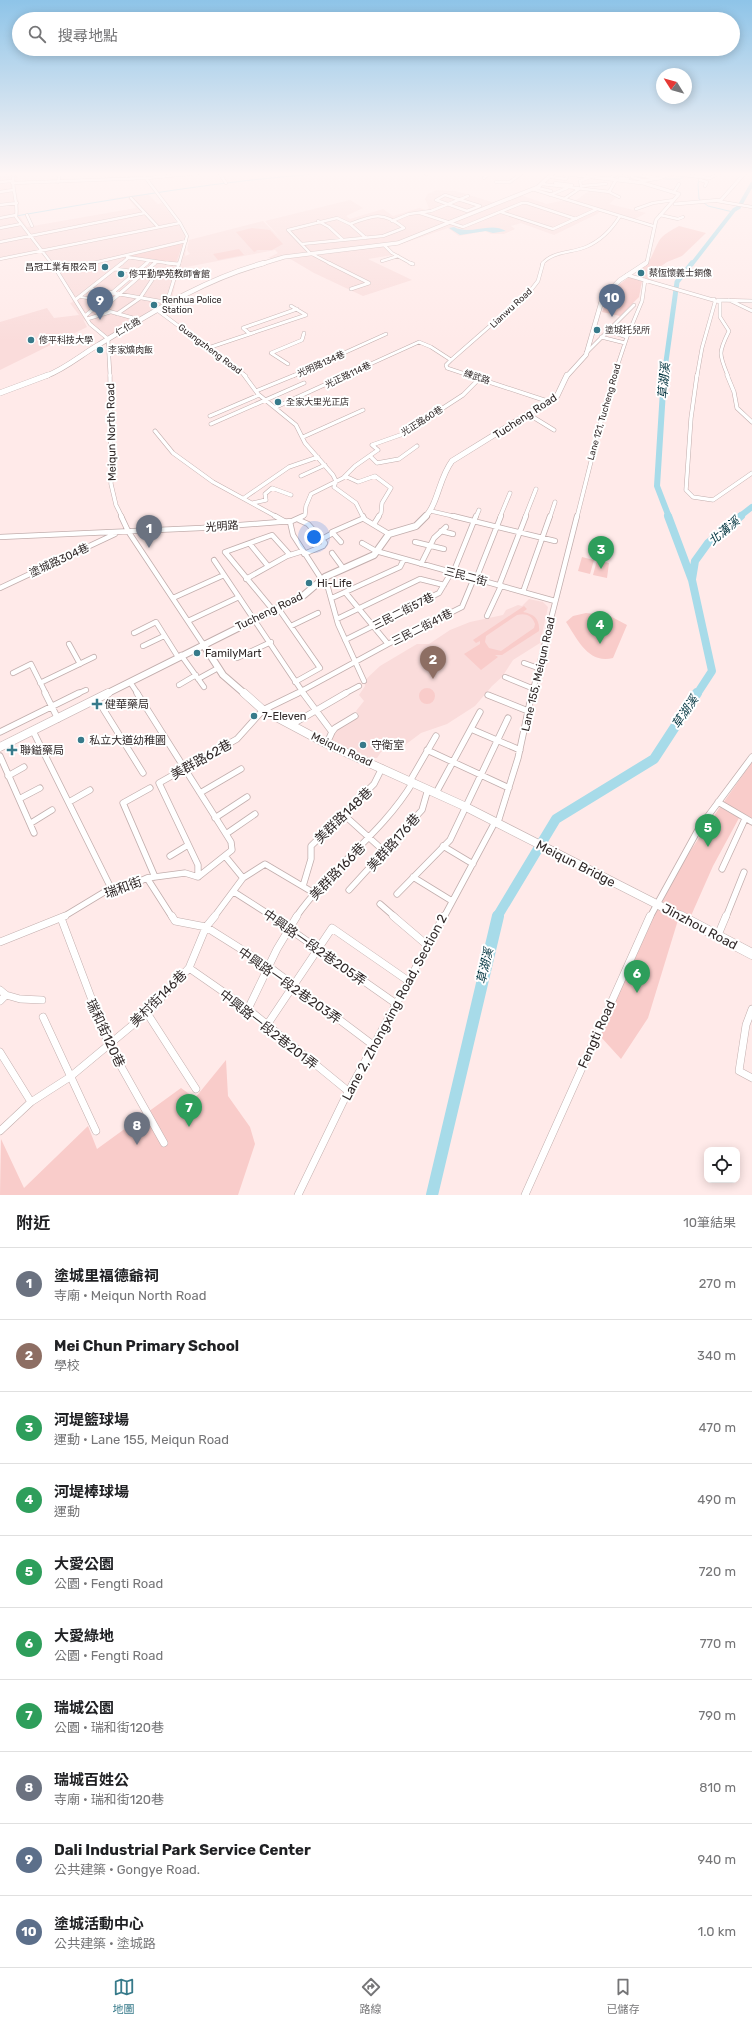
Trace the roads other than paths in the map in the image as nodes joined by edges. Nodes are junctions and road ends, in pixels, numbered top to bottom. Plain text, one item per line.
1 (25, 229) edge
2 (66, 229) edge
3 (149, 229) edge
4 (183, 229) edge
5 (289, 229) edge
6 (330, 229) edge
7 (355, 229) edge
8 (404, 229) edge
9 (434, 229) edge
10 (612, 229) edge
11 (653, 229) edge
12 (30, 236) junction
13 (366, 238) junction
14 (342, 239) junction
15 (186, 241) junction
16 (0, 242) edge
17 (302, 244) junction
18 (385, 246) junction
19 (43, 250) junction
20 (310, 253) junction
21 (125, 255) junction
22 (398, 256) junction
23 (128, 258) junction
24 (0, 259) edge
25 (149, 261) junction
26 (382, 261) dead end
27 (156, 262) junction
28 (178, 264) junction
29 (413, 264) dead end
30 (115, 269) junction
31 (635, 269) junction
32 (57, 271) junction
33 (137, 272) junction
34 (143, 273) junction
35 (156, 274) junction
36 (627, 275) junction
37 (175, 277) junction
38 (644, 280) junction
39 (91, 289) junction
40 (351, 289) dead end
41 (113, 293) junction
42 (120, 294) junction
43 (81, 297) junction
44 (140, 298) junction
45 (716, 299) junction
46 (75, 300) junction
47 (727, 300) junction
48 (104, 301) junction
49 (752, 301) edge
50 (170, 303) junction
51 (634, 305) dead end
52 (291, 306) dead end
53 (96, 308) junction
54 (102, 309) junction
55 (157, 310) junction
56 (297, 310) junction
57 (752, 311) edge
58 (110, 312) junction
59 (117, 314) junction
60 (86, 317) junction
61 (140, 320) junction
62 (608, 331) junction
63 (304, 333) dead end
64 (250, 334) junction
65 (386, 334) dead end
66 (602, 337) junction
67 (627, 337) junction
68 (108, 339) junction
69 (625, 343) junction
70 (208, 348) junction
71 (586, 353) junction
72 (451, 360) junction
73 (288, 364) dead end
74 (480, 378) junction
75 (304, 383) dead end
76 (256, 391) junction
77 (0, 394) edge
78 (259, 395) junction
79 (266, 400) junction
80 (550, 402) junction
81 (276, 407) junction
82 (363, 410) dead end
83 (528, 414) junction
84 (210, 416) dead end
85 (752, 422) edge
86 (210, 424) dead end
87 (554, 430) dead end
88 (155, 431) dead end
89 (303, 437) junction
90 (417, 446) dead end
91 (370, 456) junction
92 (318, 457) junction
93 (325, 465) junction
94 (752, 473) edge
95 (301, 476) dead end
96 (345, 476) junction
97 (336, 481) junction
98 (536, 489) dead end
99 (510, 493) dead end
100 (291, 495) dead end
101 (244, 498) junction
102 (554, 502) dead end
103 (253, 503) junction
104 (479, 510) dead end
105 (431, 511) junction
106 (364, 518) junction
107 (299, 520) junction
108 (284, 521) junction
109 (474, 521) junction
110 (290, 522) junction
111 (374, 524) junction
112 (575, 524) joint
113 (497, 526) junction
114 (446, 527) dead end
115 (128, 531) junction
116 (441, 531) junction
117 (118, 532) junction
118 (519, 532) junction
119 (333, 533) junction
120 (389, 534) junction
121 (453, 534) dead end
122 (0, 537) edge
123 (542, 538) junction
124 (322, 539) junction
125 (555, 541) dead end
126 (341, 542) dead end
127 (415, 542) dead end
128 (250, 544) junction
129 (362, 544) dead end
130 (430, 546) junction
131 (444, 549) dead end
132 (376, 551) junction
133 (304, 553) junction
134 (332, 553) dead end
135 (290, 555) junction
136 (404, 559) junction
137 (214, 560) dead end
138 (421, 564) junction
139 (268, 566) junction
140 (343, 568) junction
141 (452, 573) junction
142 (224, 575) junction
143 (246, 579) junction
144 (324, 579) junction
145 (475, 579) junction
146 (444, 585) junction
147 (501, 586) junction
148 (0, 588) edge
149 (345, 592) junction
150 (523, 592) junction
151 (239, 597) junction
152 (173, 598) junction
153 (332, 598) junction
154 (555, 600) junction
155 (359, 608) junction
156 (276, 609) junction
157 (318, 613) dead end
158 (487, 616) dead end
159 (255, 618) junction
160 (337, 619) junction
161 (188, 621) junction
162 (291, 626) junction
163 (374, 626) junction
164 (134, 633) dead end
165 (164, 636) junction
166 (344, 640) junction
167 (271, 642) junction
168 (69, 644) dead end
169 (203, 644) junction
170 (388, 644) junction
171 (143, 646) dead end
172 (94, 656) dead end
173 (180, 656) junction
174 (237, 658) dead end
175 (356, 663) junction
176 (524, 663) dead end
177 (80, 664) junction
178 (218, 668) junction
179 (538, 668) junction
180 (13, 672) dead end
181 (197, 677) junction
182 (505, 677) dead end
183 (364, 681) dead end
184 (130, 682) junction
185 (294, 682) junction
186 (40, 683) junction
187 (179, 685) dead end
188 (359, 686) dead end
189 (204, 687) dead end
190 (534, 689) junction
191 (86, 690) dead end
192 (301, 692) junction
193 (488, 695) dead end
194 (97, 699) junction
195 (51, 706) junction
196 (263, 710) junction
197 (315, 711) junction
198 (528, 711) junction
199 (480, 712) dead end
200 (355, 716) dead end
201 (508, 718) dead end
202 (58, 719) junction
203 (292, 725) junction
204 (471, 730) junction
205 (33, 731) junction
206 (0, 732) edge
207 (332, 732) junction
208 (436, 736) dead end
209 (496, 740) junction
210 (327, 743) junction
211 (0, 747) edge
212 (427, 750) junction
213 (520, 750) junction
214 (0, 756) edge
215 (752, 756) edge
216 (453, 762) junction
217 (24, 767) dead end
218 (185, 768) junction
219 (382, 768) junction
220 (240, 769) dead end
221 (143, 772) dead end
222 (480, 774) junction
223 (8, 776) junction
224 (411, 781) junction
225 (40, 788) dead end
226 (150, 788) dead end
227 (509, 788) junction
228 (428, 789) junction
229 (90, 790) dead end
230 (200, 793) junction
231 (436, 794) junction
232 (247, 797) dead end
233 (20, 799) junction
234 (69, 802) junction
235 (718, 802) junction
236 (464, 806) junction
237 (52, 810) dead end
238 (255, 814) dead end
239 (343, 814) junction
240 (215, 818) junction
241 (745, 819) junction
242 (495, 822) junction
243 (752, 822) edge
244 (30, 823) junction
245 (504, 826) joint
246 (34, 833) dead end
247 (226, 834) junction
248 (370, 838) junction
249 (188, 845) junction
250 (443, 846) junction
251 (385, 852) junction
252 (170, 856) dead end
253 (225, 856) junction
254 (473, 864) junction
255 (722, 869) dead end
256 (744, 872) dead end
257 (155, 877) junction
258 (198, 877) junction
259 (413, 877) junction
260 (147, 878) junction
261 (243, 878) junction
262 (303, 886) junction
263 (111, 888) junction
264 (349, 890) dead end
265 (234, 892) junction
266 (314, 892) junction
267 (397, 894) dead end
268 (452, 901) junction
269 (652, 901) junction
270 (380, 904) dead end
271 (61, 918) junction
272 (206, 927) junction
273 (289, 927) junction
274 (718, 935) junction
275 (0, 942) edge
276 (427, 944) junction
277 (319, 948) junction
278 (752, 954) edge
279 (268, 966) junction
280 (189, 968) junction
281 (407, 980) junction
282 (293, 985) junction
283 (0, 990) edge
284 (6, 995) junction
285 (42, 1000) dead end
286 (0, 1001) edge
287 (395, 1003) junction
288 (248, 1009) junction
289 (752, 1009) edge
290 (147, 1013) junction
291 (43, 1017) dead end
292 (267, 1025) junction
293 (109, 1045) junction
294 (373, 1045) junction
295 (0, 1052) edge
296 (70, 1077) junction
297 (752, 1078) edge
298 (196, 1090) dead end
299 (348, 1091) junction
300 (31, 1102) junction
301 (96, 1131) dead end
302 (0, 1132) edge
303 (164, 1143) dead end
304 (298, 1195) edge
305 (525, 1195) edge

1 - 12 street
2 - 12 street
3 - 19 street
4 - 15 street
5 - 17 street
6 - 14 street
7 - 13 street
8 - 13 street
9 - 18 main road, 仁化路
10 - 72 street, Lianwu Road
11 - 31 street, Tucheng Road
12 - 16 street
12 - 19 street
13 - 14 street
14 - 17 street
15 - 21 street
15 - 28 street
17 - 20 street
18 - 20 main road, 仁化路
18 - 22 street
19 - 24 street
19 - 32 street
20 - 40 street
20 - 50 main road, 仁化路
21 - 23 street
21 - 32 street
22 - 26 street
22 - 29 street
23 - 25 street
23 - 30 street
25 - 27 street
25 - 33 street
27 - 28 street
27 - 34 street
28 - 37 street
30 - 33 street
30 - 39 street
31 - 36 street, Tucheng Road
31 - 38 street
32 - 46 street
33 - 34 street
33 - 41 street
34 - 35 street
34 - 42 street
35 - 37 street
35 - 44 street
36 - 38 street
36 - 71 street, Tucheng Road
37 - 50 street
38 - 45 street
38 - 67 street, Lane 121, Tucheng Road
39 - 41 street
39 - 43 street
41 - 42 street
41 - 48 street
42 - 44 street
42 - 54 street
43 - 46 street
43 - 48 street
44 - 50 street
44 - 59 street
45 - 47 street
45 - 85 street
45 - 94 street
46 - 60 street
47 - 49 street
47 - 57 street
48 - 53 street
50 - 55 main road, 仁化路
51 - 62 street
52 - 56 street
53 - 54 street
53 - 60 street
54 - 58 street
55 - 61 main road, 仁化路
55 - 70 street, Guangzheng Road
56 - 64 street
56 - 64 street
58 - 59 street
58 - 60 street
59 - 61 street
60 - 68 street
61 - 68 main road, 仁化路
62 - 66 street
62 - 67 street
63 - 73 street
64 - 70 street
65 - 76 street, 光明路134巷
66 - 69 street
66 - 71 street
67 - 69 street, Lane 121, Tucheng Road
68 - 77 main road, 仁化路
68 - 115 street, Meiqun North Road
69 - 112 street, Lane 121, Tucheng Road
70 - 76 street, Guangzheng Road
71 - 80 street, Tucheng Road
72 - 74 street, 練武路
72 - 81 street, 光正路114巷
74 - 80 street, 練武路
74 - 91 street, 光正路60巷
75 - 79 street
76 - 78 street, Guangzheng Road
78 - 79 street, Guangzheng Road
78 - 84 street
79 - 81 street, Guangzheng Road
79 - 86 street
80 - 83 street, Tucheng Road
81 - 89 street, Guangzheng Road
82 - 89 street
83 - 87 street
83 - 105 street, Tucheng Road
88 - 101 street
89 - 92 street, Guangzheng Road
90 - 91 street, 光正路60巷
91 - 96 street
92 - 93 street, Guangzheng Road
92 - 101 street
93 - 95 street
93 - 97 street, Guangzheng Road
96 - 97 street
96 - 111 street
97 - 106 street, Guangzheng Road
97 - 107 street
98 - 118 street
99 - 113 street, 三民二街41巷
100 - 103 street
101 - 103 street
102 - 123 street
103 - 108 street
104 - 109 street, 三民二街57巷
105 - 109 street
105 - 120 street, Tucheng Road
106 - 111 street
106 - 119 street
107 - 110 street
107 - 124 street
108 - 110 street
108 - 115 street, 光明路
109 - 113 street
109 - 141 street, 三民二街57巷
110 - 133 street
111 - 120 street
112 - 154 street, Lane 155, Meiqun Road
113 - 118 street
113 - 145 street, 三民二街41巷
114 - 116 street
115 - 117 street, 光明路
115 - 152 street, Meiqun North Road
116 - 121 street
116 - 130 street
117 - 122 street, 光明路
117 - 148 street, 塗城路304巷
118 - 123 street
118 - 147 street
119 - 124 street
119 - 126 street
120 - 132 street, Tucheng Road
123 - 125 street
123 - 150 street
124 - 133 street
127 - 130 street
128 - 135 street
128 - 139 street
128 - 143 street
129 - 132 street, 三民二街
130 - 131 street
130 - 138 street
132 - 136 street, 三民二街
132 - 140 street, Tucheng Road
133 - 135 street
133 - 144 street
134 - 140 street
135 - 139 street
136 - 138 street, 三民二街
136 - 149 street
137 - 142 street
138 - 141 street, 三民二街
139 - 143 street
140 - 144 street, Tucheng Road
141 - 145 street, 三民二街
141 - 146 street, 三民二街57巷
142 - 151 street
142 - 152 street
143 - 156 street
144 - 153 street
144 - 156 street, Tucheng Road
145 - 147 street, 三民二街
145 - 170 street, 三民二街41巷
146 - 155 street
146 - 163 street, 三民二街57巷
147 - 150 street, 三民二街
147 - 158 street
149 - 153 street
149 - 155 street
150 - 154 street, 三民二街
151 - 159 street
151 - 161 street
152 - 161 street, Meiqun North Road
153 - 160 street
154 - 179 street, Lane 155, Meiqun Road
155 - 160 street
155 - 163 street
156 - 159 street, Tucheng Road
156 - 162 street
157 - 162 street
159 - 167 street
159 - 169 street, Tucheng Road
160 - 166 street
161 - 169 street, Meiqun North Road
162 - 185 street
163 - 166 street, 三民二街57巷
163 - 170 street
164 - 165 street
165 - 171 street
165 - 173 street
166 - 175 street
167 - 174 street
167 - 185 street
168 - 177 street
169 - 173 street, Tucheng Road
169 - 178 street, Meiqun Road
170 - 175 street, 三民二街41巷
172 - 177 street
173 - 181 street
173 - 184 street, Tucheng Road
175 - 183 street
175 - 192 street, 三民二街41巷
176 - 179 street
177 - 186 street
178 - 181 street
178 - 196 street, Meiqun Road
179 - 190 street, Lane 155, Meiqun Road
180 - 186 street
181 - 187 street
181 - 189 street
182 - 190 street
184 - 194 street, Tucheng Road
184 - 218 street
185 - 192 street
186 - 195 street
188 - 197 street
190 - 198 street, Lane 155, Meiqun Road
191 - 195 street
192 - 196 street, 三民二街41巷
192 - 197 street
193 - 198 street
194 - 202 street, Tucheng Road
194 - 221 street
195 - 202 street
195 - 206 street
196 - 203 street, Meiqun Road
196 - 218 street, 美群路62巷
197 - 203 street
197 - 207 street
198 - 213 street, Lane 155, Meiqun Road
199 - 204 street
200 - 207 street
201 - 209 street
202 - 205 street, Tucheng Road
203 - 210 street, Meiqun Road
204 - 209 street
204 - 216 street
205 - 211 street, Tucheng Road
205 - 234 street
207 - 210 street
208 - 212 street, 美群路166巷
209 - 213 street
209 - 222 street
210 - 219 street, Meiqun Road
212 - 216 street
212 - 224 street, 美群路166巷
213 - 227 street, Lane 155, Meiqun Road
214 - 223 street
215 - 235 street, Fengti Road
216 - 222 street
216 - 231 street
217 - 223 street
218 - 230 street
218 - 249 street, 美群路62巷
219 - 224 street, Meiqun Road
219 - 239 street, 美群路148巷
220 - 230 street
222 - 227 street
222 - 236 street
223 - 233 street
224 - 228 street, Meiqun Road
224 - 248 street, 美群路166巷
225 - 233 street
226 - 257 street
227 - 242 street, Lane 155, Meiqun Road
228 - 231 street, Meiqun Road
228 - 251 street, 美群路176巷
229 - 234 street
230 - 240 street
231 - 236 street, Meiqun Road
232 - 240 street
233 - 244 street
234 - 263 street
235 - 241 street
235 - 269 street, Fengti Road
236 - 242 street, Meiqun Road
236 - 250 street
237 - 244 street
238 - 247 street
239 - 248 street
239 - 262 street, 美群路148巷
240 - 247 street
241 - 243 street
241 - 255 street
242 - 245 street, Meiqun Road
242 - 254 street, Lane 2, Zhongxing Road, Section 2
244 - 246 street
245 - 269 street, Meiqun Bridge
247 - 253 street
248 - 251 street
248 - 266 street, 美群路166巷
249 - 252 street
249 - 258 street, 美群路62巷
250 - 254 street
250 - 259 street
251 - 264 street, 美群路176巷
253 - 258 street
253 - 261 street
254 - 268 street, Lane 2, Zhongxing Road, Section 2
256 - 274 street
257 - 258 street, 瑞和街
257 - 260 street, 瑞和街
259 - 267 street
259 - 268 street
260 - 263 street, 瑞和街
260 - 272 street
261 - 262 street, 美村街146巷
261 - 265 street, 美村街146巷
262 - 266 street, 美村街146巷
263 - 271 street, 瑞和街
265 - 272 street, 美村街146巷
265 - 273 street, 中興路一段2巷205弄
266 - 273 street, 美群路166巷
268 - 276 street, Lane 2, Zhongxing Road, Section 2
269 - 274 street, Jinzhou Road
269 - 305 street, Fengti Road
270 - 276 street
271 - 275 street, 瑞和街
271 - 293 street, 瑞和街120巷
272 - 279 street, 中興路一段2巷203弄
272 - 280 street, 美村街146巷
273 - 277 street, 中興路一段2巷205弄
273 - 279 street, 美群路166巷
274 - 278 street, Jinzhou Road
276 - 281 street, Lane 2, Zhongxing Road, Section 2
277 - 281 street
277 - 282 street
277 - 287 street, 中興路一段2巷205弄
279 - 282 street, 中興路一段2巷203弄
279 - 288 street, 美群路166巷
280 - 288 street, 中興路一段2巷201弄
280 - 290 street, 美村街146巷
281 - 287 street, Lane 2, Zhongxing Road, Section 2
282 - 292 street
282 - 294 street, 中興路一段2巷203弄
283 - 284 street
284 - 285 street
284 - 286 street
287 - 294 street, Lane 2, Zhongxing Road, Section 2
288 - 292 street, 中興路一段2巷201弄
289 - 297 street
290 - 293 street, 美村街146巷
290 - 298 street
291 - 296 street
292 - 299 street, 中興路一段2巷201弄
293 - 296 street, 美村街146巷
293 - 303 street, 瑞和街120巷
294 - 299 street, Lane 2, Zhongxing Road, Section 2
295 - 300 street
296 - 300 street, 美村街146巷
296 - 301 street
299 - 304 street, Lane 2, Zhongxing Road, Section 2
300 - 302 street, 美村街146巷

